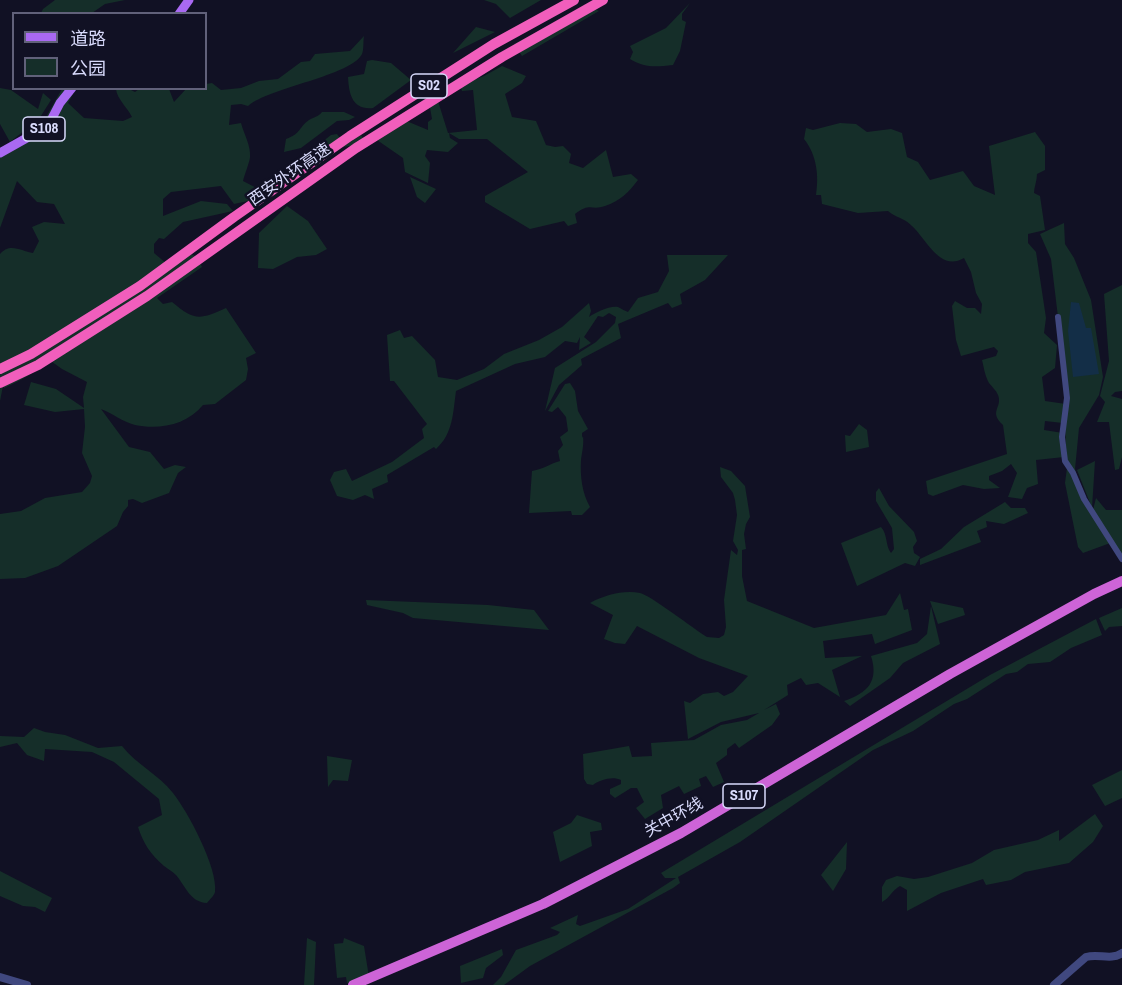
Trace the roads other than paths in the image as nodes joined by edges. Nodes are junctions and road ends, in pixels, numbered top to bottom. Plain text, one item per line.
1 (574, 0) edge
2 (603, 0) edge
3 (70, 90) edge
4 (0, 153) edge
5 (1058, 317) dead end
6 (0, 369) edge
7 (0, 384) edge
8 (1122, 559) edge
9 (1122, 581) edge
10 (1122, 586) edge
11 (1122, 953) edge
12 (0, 977) edge
13 (27, 985) edge
14 (353, 985) edge
15 (365, 985) edge
16 (1054, 985) edge

1 - 6 highway, 西安外环高速 / S02
2 - 7 highway, 西安外环高速 / S02
3 - 4 main road, S108
5 - 8 street
9 - 14 highway, 关中环线 / S107
10 - 15 highway, 关中环线 / S107
11 - 16 street
12 - 13 street

